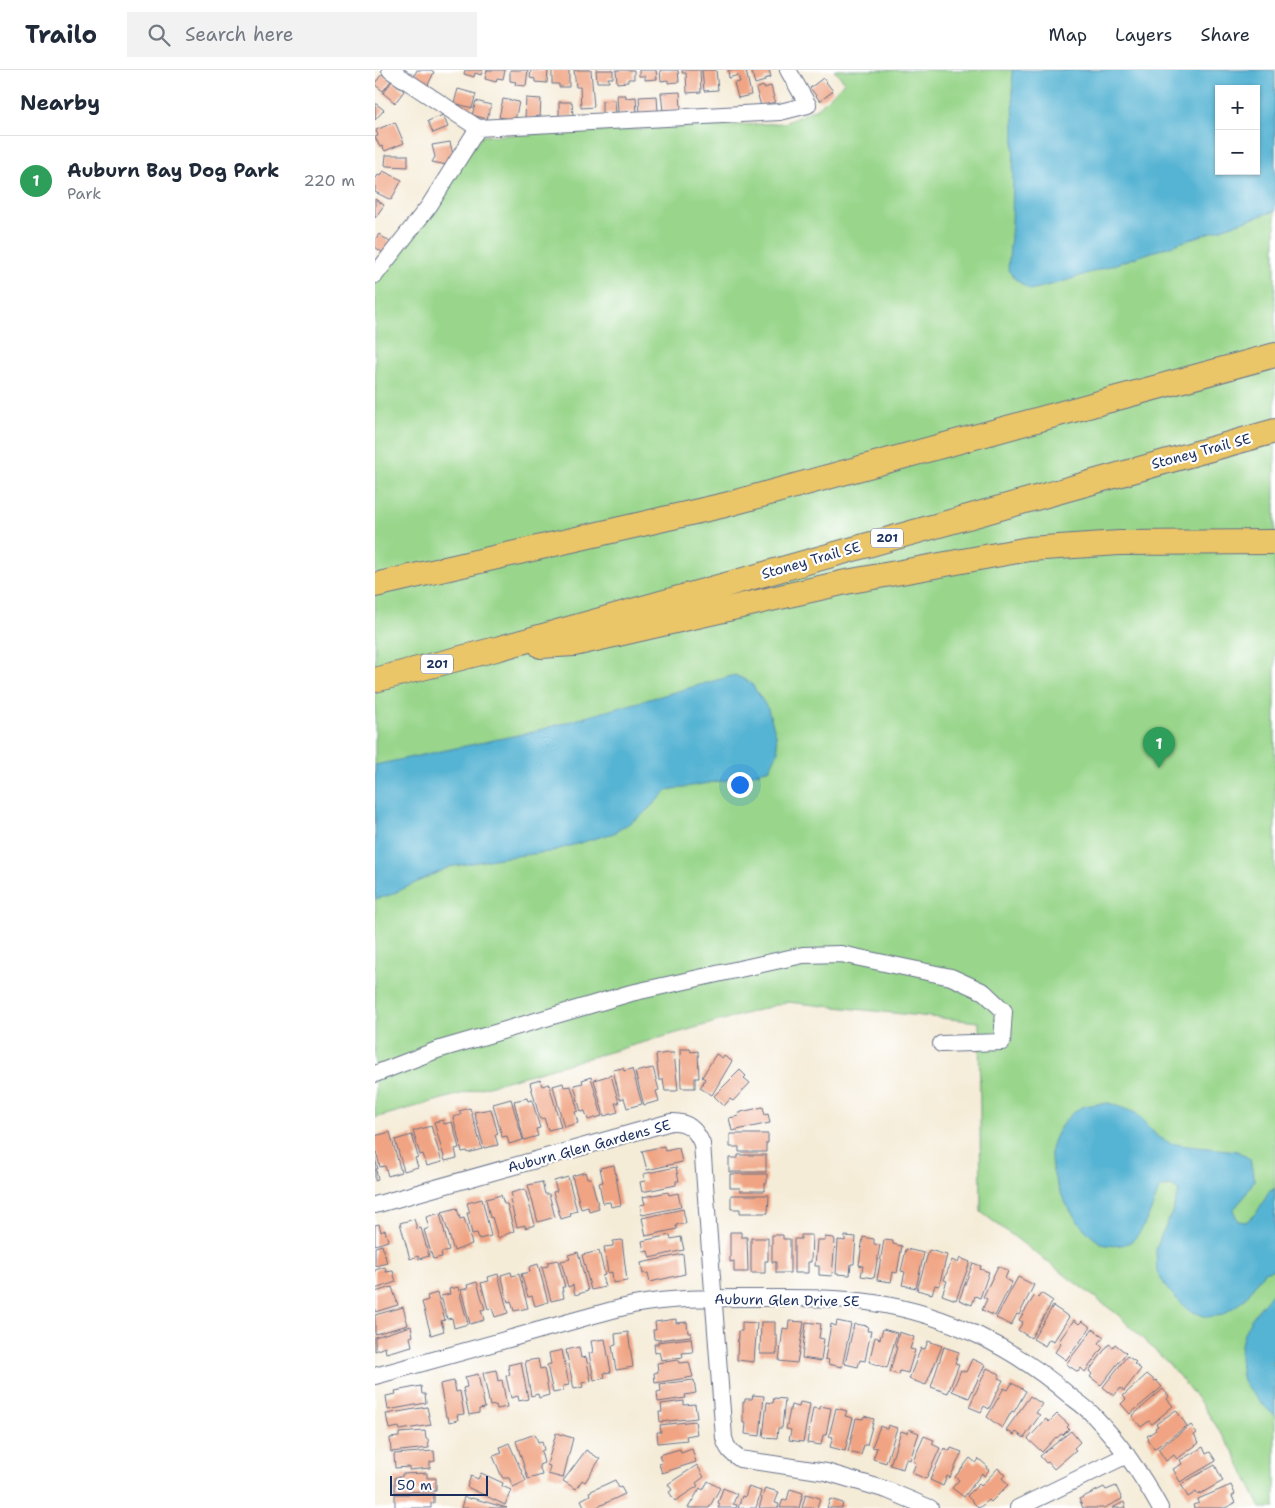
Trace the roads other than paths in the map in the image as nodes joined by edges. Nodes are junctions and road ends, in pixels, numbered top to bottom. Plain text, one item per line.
1 (390, 70) edge
2 (788, 70) edge
3 (478, 128) junction
4 (375, 275) edge
5 (1275, 355) edge
6 (1275, 431) edge
7 (1275, 542) edge
8 (375, 585) edge
9 (500, 648) junction
10 (375, 680) edge
11 (941, 1044) dead end
12 (375, 1074) edge
13 (375, 1205) edge
14 (713, 1298) junction
15 (375, 1376) edge
16 (1127, 1455) junction
17 (930, 1508) edge
18 (1018, 1508) edge
19 (1160, 1508) edge

1 - 3 street
2 - 3 street
3 - 4 street
5 - 8 highway
6 - 9 highway, Stoney Trail SE / 201
7 - 9 highway
9 - 10 highway, Stoney Trail SE / 201
11 - 12 street
13 - 14 street, Auburn Glen Gardens SE
14 - 15 street, Auburn Glen Drive SE
14 - 16 street, Auburn Glen Drive SE
14 - 17 street, Auburn Glen Gardens SE
16 - 18 street
16 - 19 street, Auburn Glen Drive SE

